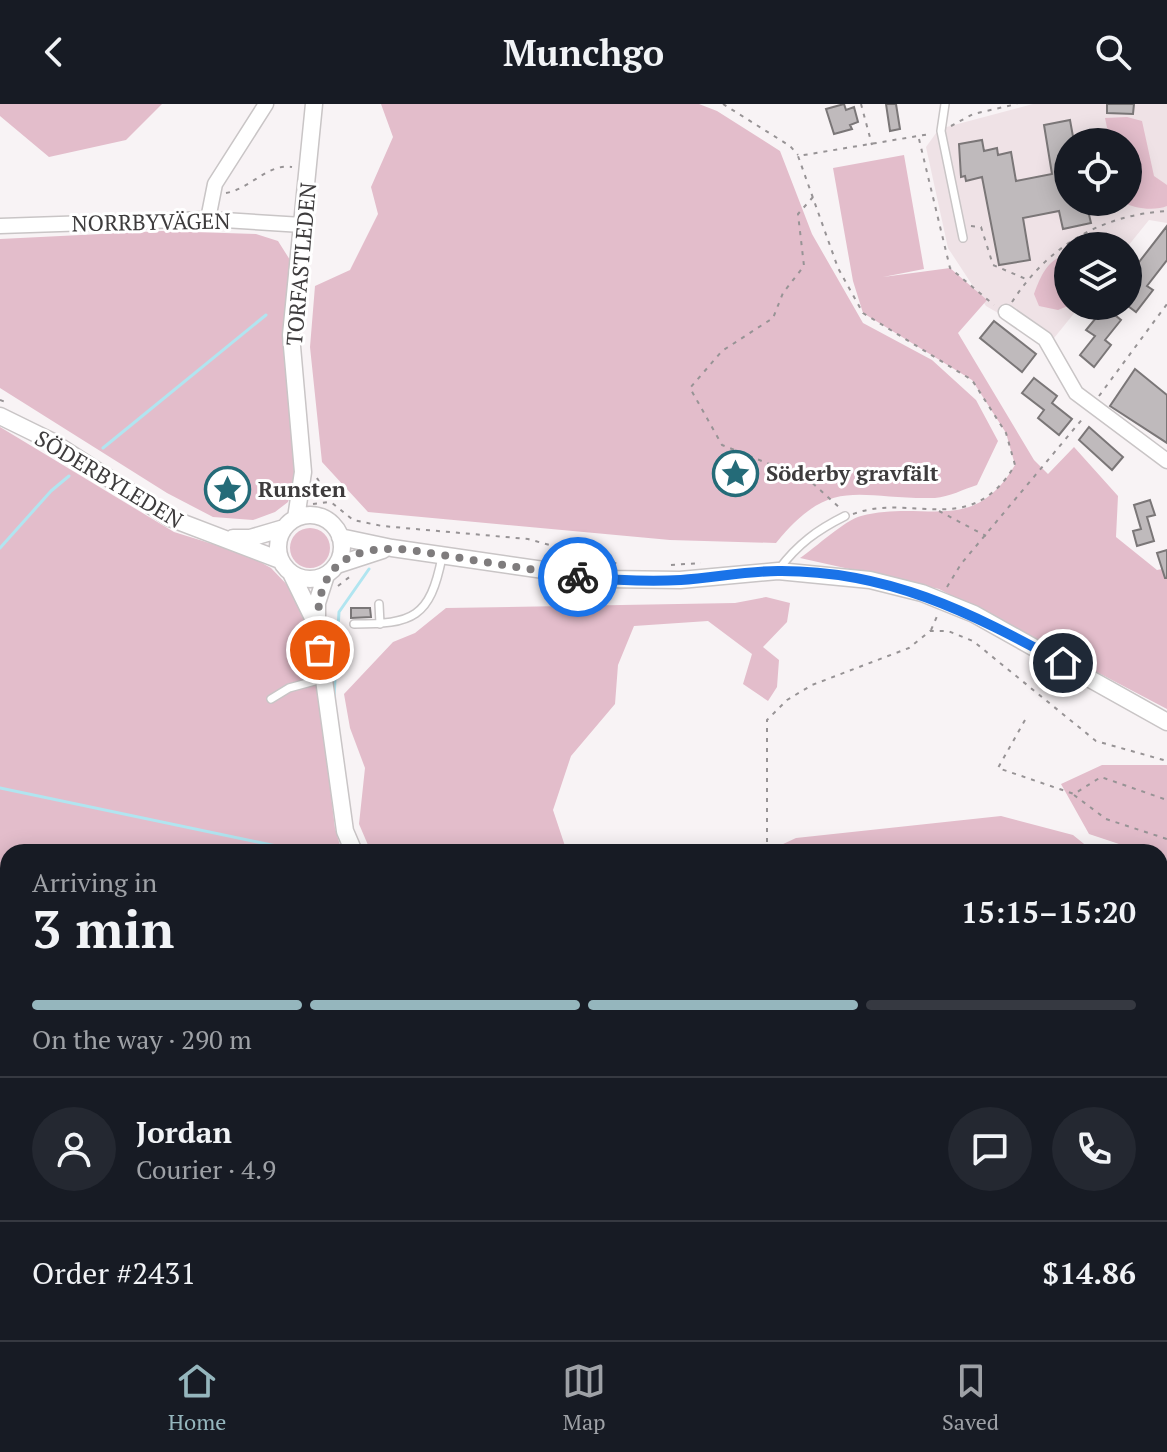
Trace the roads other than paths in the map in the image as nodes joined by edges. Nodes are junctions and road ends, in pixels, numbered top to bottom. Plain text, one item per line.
1 (266, 104) edge
2 (314, 104) edge
3 (945, 104) edge
4 (208, 219) junction
5 (302, 225) junction
6 (0, 226) edge
7 (963, 238) dead end
8 (1006, 312) road end
9 (0, 416) edge
10 (1166, 465) edge
11 (308, 512) junction
12 (845, 516) road end
13 (220, 538) junction
14 (350, 545) junction
15 (442, 555) junction
16 (286, 567) junction
17 (778, 571) junction
18 (332, 577) junction
19 (379, 604) dead end
20 (354, 624) dead end
21 (380, 624) junction
22 (317, 629) junction
23 (324, 679) junction
24 (271, 699) dead end
25 (1167, 722) edge
26 (351, 844) edge

1 - 4 street
2 - 5 street, TORFASTLEDEN
3 - 7 lane
4 - 5 street, NORRBYVÄGEN
4 - 6 street, NORRBYVÄGEN
5 - 11 street, TORFASTLEDEN
8 - 10 street
9 - 13 street, SÖDERBYLEDEN
11 - 13 street, SÖDERBYLEDEN
11 - 14 street
11 - 16 street
12 - 17 lane
13 - 16 street, SÖDERBYLEDEN
14 - 15 street
14 - 18 street
14 - 18 street
15 - 17 street
15 - 21 lane
16 - 18 street
16 - 22 street
17 - 25 street
18 - 22 street
19 - 21 lane
20 - 21 lane
22 - 23 street
23 - 24 lane
23 - 26 street

